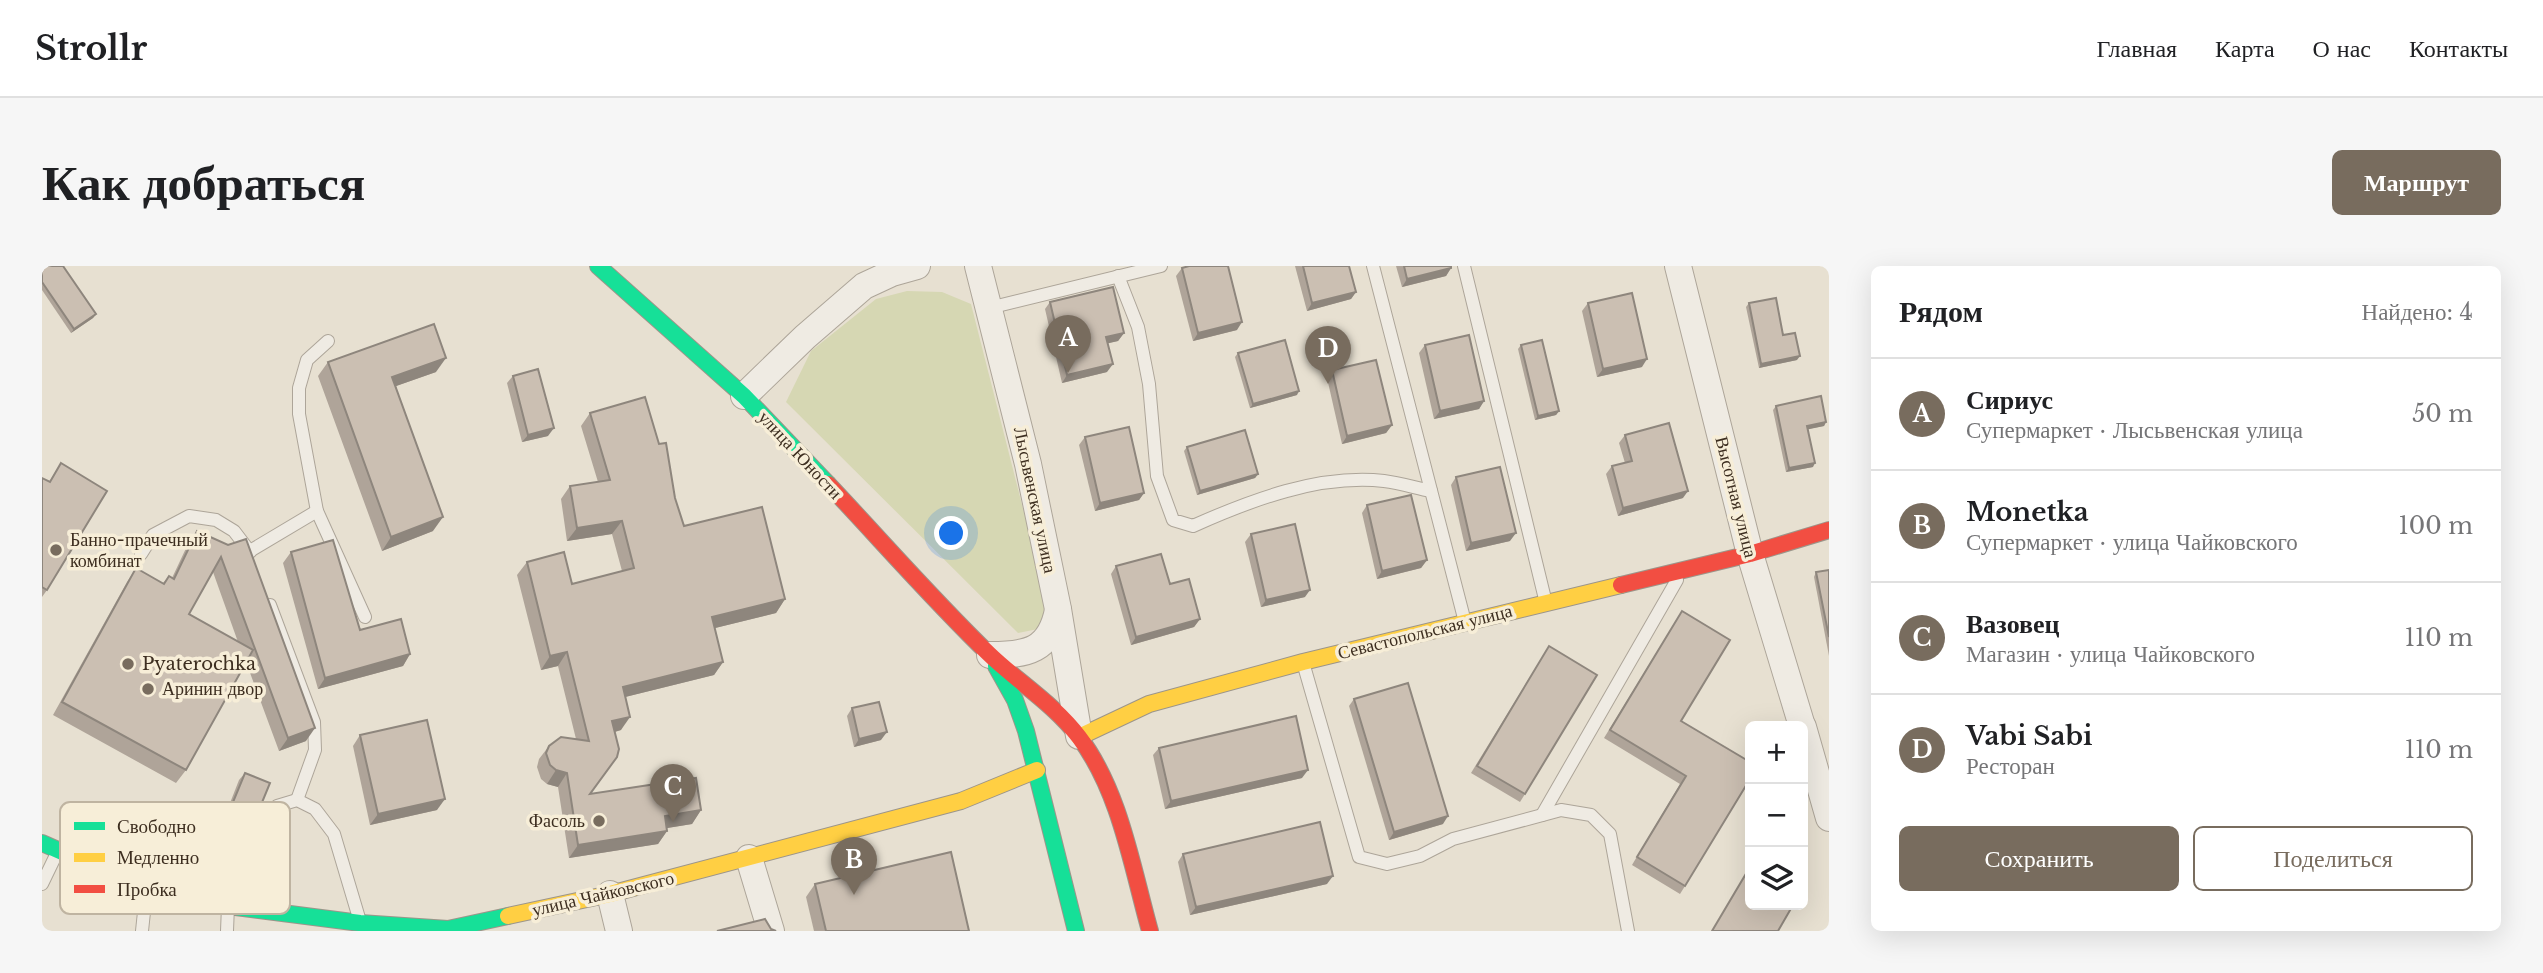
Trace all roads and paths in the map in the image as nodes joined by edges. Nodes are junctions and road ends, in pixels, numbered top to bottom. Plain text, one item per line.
1 (598, 266) edge
2 (917, 266) edge
3 (978, 266) edge
4 (1161, 266) edge
5 (1373, 266) edge
6 (1464, 266) edge
7 (1678, 266) edge
8 (1118, 276) junction
9 (989, 308) junction
10 (328, 341) dead end
11 (744, 396) junction
12 (1431, 491) junction
13 (317, 511) junction
14 (1829, 530) edge
15 (250, 551) junction
16 (141, 554) dead end
17 (1750, 554) junction
18 (255, 565) edge
19 (1682, 570) junction
20 (264, 591) edge
21 (1546, 602) junction
22 (1058, 609) junction
23 (365, 617) dead end
24 (1465, 622) junction
25 (990, 656) junction
26 (1303, 662) junction
27 (1801, 721) edge
28 (1808, 740) edge
29 (1074, 741) junction
30 (1042, 766) junction
31 (1824, 782) edge
32 (297, 800) junction
33 (290, 802) edge
34 (1542, 815) junction
35 (1829, 818) edge
36 (42, 843) edge
37 (57, 852) junction
38 (60, 853) edge
39 (749, 858) junction
40 (42, 884) edge
41 (610, 894) junction
42 (290, 914) edge
43 (360, 923) junction
44 (619, 931) edge
45 (771, 931) edge
46 (1076, 931) edge
47 (1150, 931) edge
48 (1628, 931) edge

1 - 11 street, улица Юности
2 - 11 street
3 - 9 street, Лысьвенская улица
4 - 8 lane
5 - 12 lane
6 - 21 lane
7 - 17 street, Высотная улица
8 - 9 lane
8 - 12 lane
9 - 22 street, Лысьвенская улица
10 - 13 lane
11 - 25 street, улица Юности
12 - 24 lane
13 - 15 lane
13 - 23 lane
14 - 17 street, Севастопольская улица
15 - 16 lane
15 - 18 lane
17 - 19 street, Севастопольская улица
17 - 27 street, Высотная улица
19 - 21 street, Севастопольская улица
19 - 34 lane
20 - 32 lane
21 - 24 street, Севастопольская улица
22 - 25 street
22 - 29 street, Лысьвенская улица
24 - 26 street, Севастопольская улица
25 - 29 street, Лысьвенская улица
25 - 30 street
26 - 29 street, Севастопольская улица
26 - 34 lane
28 - 31 street, Высотная улица
29 - 47 street, Лысьвенская улица
30 - 39 street, улица Чайковского
30 - 46 street
31 - 35 street, Высотная улица
32 - 33 lane
32 - 43 lane
34 - 48 lane
36 - 37 street, улица Чайковского
37 - 38 street, улица Чайковского
37 - 40 lane
39 - 41 street, улица Чайковского
39 - 45 street
41 - 43 street, улица Чайковского
41 - 44 street
42 - 43 street, улица Чайковского

